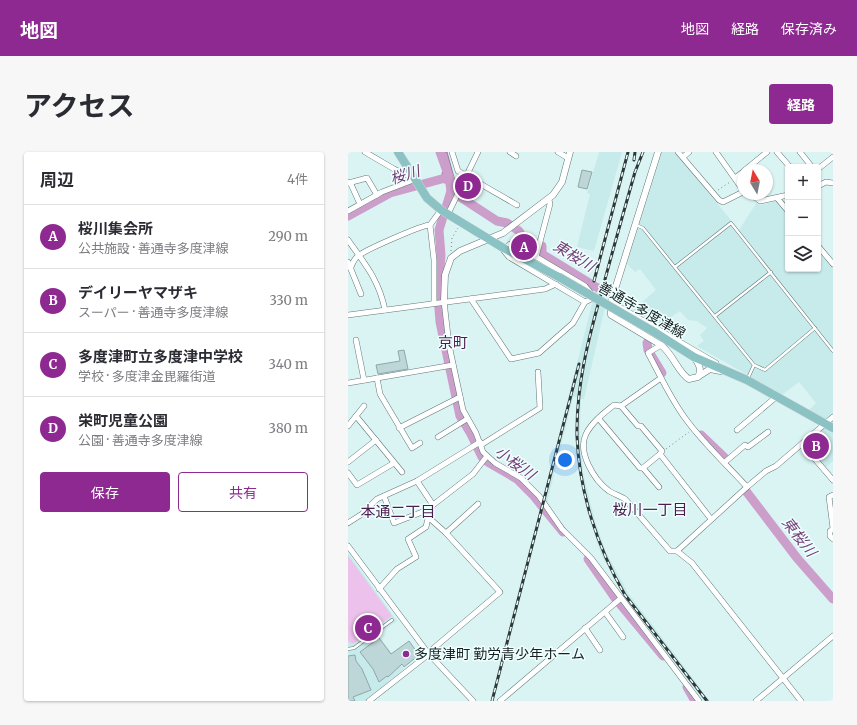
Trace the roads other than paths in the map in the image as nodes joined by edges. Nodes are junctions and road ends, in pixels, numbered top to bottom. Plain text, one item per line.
1 (365, 152) edge
2 (398, 152) edge
3 (452, 152) edge
4 (478, 152) edge
5 (510, 152) edge
6 (558, 152) edge
7 (658, 152) edge
8 (678, 152) edge
9 (689, 152) edge
10 (716, 152) edge
11 (767, 152) edge
12 (777, 152) edge
13 (800, 152) edge
14 (569, 155) edge
15 (516, 156) dead end
16 (683, 156) junction
17 (833, 157) edge
18 (752, 164) edge
19 (787, 164) edge
20 (810, 164) edge
21 (821, 167) edge
22 (466, 176) junction
23 (735, 178) joint
24 (416, 179) junction
25 (737, 181) edge
26 (349, 183) edge
27 (833, 183) edge
28 (821, 184) edge
29 (737, 194) edge
30 (377, 195) junction
31 (785, 196) edge
32 (777, 198) junction
33 (773, 199) edge
34 (549, 200) junction
35 (360, 204) junction
36 (516, 205) dead end
37 (785, 207) edge
38 (348, 211) edge
39 (444, 212) junction
40 (430, 225) junction
41 (635, 225) junction
42 (489, 239) junction
43 (348, 240) edge
44 (505, 249) junction
45 (821, 249) edge
46 (359, 255) junction
47 (536, 257) junction
48 (832, 262) edge
49 (349, 265) edge
50 (675, 267) junction
51 (771, 272) junction
52 (557, 281) junction
53 (361, 294) dead end
54 (470, 298) junction
55 (438, 302) junction
56 (585, 302) junction
57 (611, 302) junction
58 (385, 310) junction
59 (348, 315) edge
60 (715, 316) junction
61 (815, 328) junction
62 (356, 340) dead end
63 (661, 345) junction
64 (833, 351) edge
65 (694, 356) junction
66 (754, 364) junction
67 (450, 365) junction
68 (538, 372) dead end
69 (730, 373) junction
70 (698, 377) junction
71 (377, 378) junction
72 (661, 378) junction
73 (364, 380) junction
74 (747, 380) junction
75 (348, 383) edge
76 (776, 397) junction
77 (458, 398) junction
78 (364, 406) dead end
79 (621, 406) junction
80 (356, 416) junction
81 (833, 417) edge
82 (598, 419) junction
83 (466, 420) junction
84 (348, 426) edge
85 (829, 426) edge
86 (399, 428) junction
87 (737, 430) dead end
88 (768, 432) dead end
89 (438, 437) dead end
90 (376, 440) junction
91 (420, 443) dead end
92 (478, 444) junction
93 (802, 444) junction
94 (661, 452) junction
95 (485, 458) junction
96 (348, 462) edge
97 (725, 462) junction
98 (394, 463) junction
99 (643, 468) junction
100 (402, 472) dead end
101 (348, 473) edge
102 (833, 480) edge
103 (417, 481) junction
104 (659, 487) dead end
105 (746, 487) junction
106 (384, 496) junction
107 (833, 496) edge
108 (478, 504) dead end
109 (432, 507) junction
110 (428, 517) junction
111 (711, 519) junction
112 (348, 523) edge
113 (833, 528) edge
114 (446, 533) junction
115 (833, 540) edge
116 (348, 546) edge
117 (677, 551) junction
118 (379, 589) junction
119 (618, 601) junction
120 (605, 612) junction
121 (392, 620) dead end
122 (585, 628) junction
123 (833, 636) edge
124 (623, 637) dead end
125 (348, 649) edge
126 (600, 650) dead end
127 (428, 654) junction
128 (783, 678) junction
129 (369, 701) edge
130 (473, 701) edge
131 (500, 701) edge
132 (700, 701) edge
133 (756, 701) edge
134 (801, 701) edge

1 - 24 street
2 - 24 main road, 善通寺多度津線
3 - 22 street
4 - 22 street
5 - 15 street
6 - 14 street
7 - 41 street
8 - 16 street
9 - 16 street
10 - 23 street
11 - 18 street
12 - 19 street
13 - 20 street
14 - 34 street
16 - 29 street
17 - 21 street
22 - 36 street
22 - 39 street
23 - 25 street
24 - 30 street
24 - 39 main road, 善通寺多度津線
26 - 30 street
26 - 35 street
27 - 28 street
30 - 35 street
31 - 32 street
32 - 33 street
32 - 37 street
34 - 42 street
34 - 47 street
35 - 38 street
39 - 40 street
39 - 42 main road, 善通寺多度津線
40 - 46 street
40 - 55 street
41 - 50 lane
41 - 57 street
42 - 44 main road, 善通寺多度津線
42 - 55 street
43 - 46 street
44 - 47 street
44 - 52 main road, 善通寺多度津線
45 - 48 street
46 - 49 street
46 - 58 street
47 - 56 street
49 - 53 street
50 - 51 lane
50 - 60 lane
51 - 60 lane
51 - 61 lane
52 - 54 street
52 - 56 street
52 - 65 main road, 善通寺多度津線, bridge
54 - 55 street
54 - 56 street
55 - 58 street
55 - 67 street
57 - 63 street
57 - 69 street
58 - 59 street
60 - 66 lane
61 - 64 lane
61 - 66 lane
62 - 73 street
63 - 70 street
63 - 72 street
65 - 69 main road, 善通寺多度津線
65 - 70 street
66 - 74 lane
67 - 71 street
67 - 77 street
68 - 92 street
69 - 70 street
69 - 74 main road, 善通寺多度津線
71 - 73 street
71 - 86 street
72 - 79 street
72 - 97 street
73 - 75 street
74 - 76 main road, 善通寺多度津線
76 - 85 main road, 善通寺多度津線
76 - 87 street
77 - 83 street
77 - 86 street
78 - 80 street
79 - 82 street
79 - 94 street
80 - 84 street
80 - 90 street
81 - 85 street
82 - 99 street
82 - 117 street
83 - 89 street
83 - 92 street
85 - 93 street
86 - 91 street
88 - 97 street
90 - 96 street
90 - 98 street
92 - 95 street
92 - 103 street
93 - 102 street
93 - 105 street
94 - 99 street
94 - 111 street
95 - 109 street
95 - 119 street
97 - 105 street
98 - 100 street
98 - 101 street
99 - 104 street
103 - 106 street
103 - 109 street
105 - 111 street
106 - 109 street
106 - 112 street
107 - 113 street
108 - 114 street
109 - 110 street
110 - 114 street
110 - 118 street
111 - 117 street
113 - 115 street
114 - 127 street
116 - 118 street
117 - 128 street
118 - 127 street
119 - 120 street
119 - 132 street
120 - 122 street
120 - 124 street
121 - 125 lane
122 - 126 street
122 - 131 street
123 - 128 street
127 - 129 street
127 - 130 street
128 - 133 street
128 - 134 street

